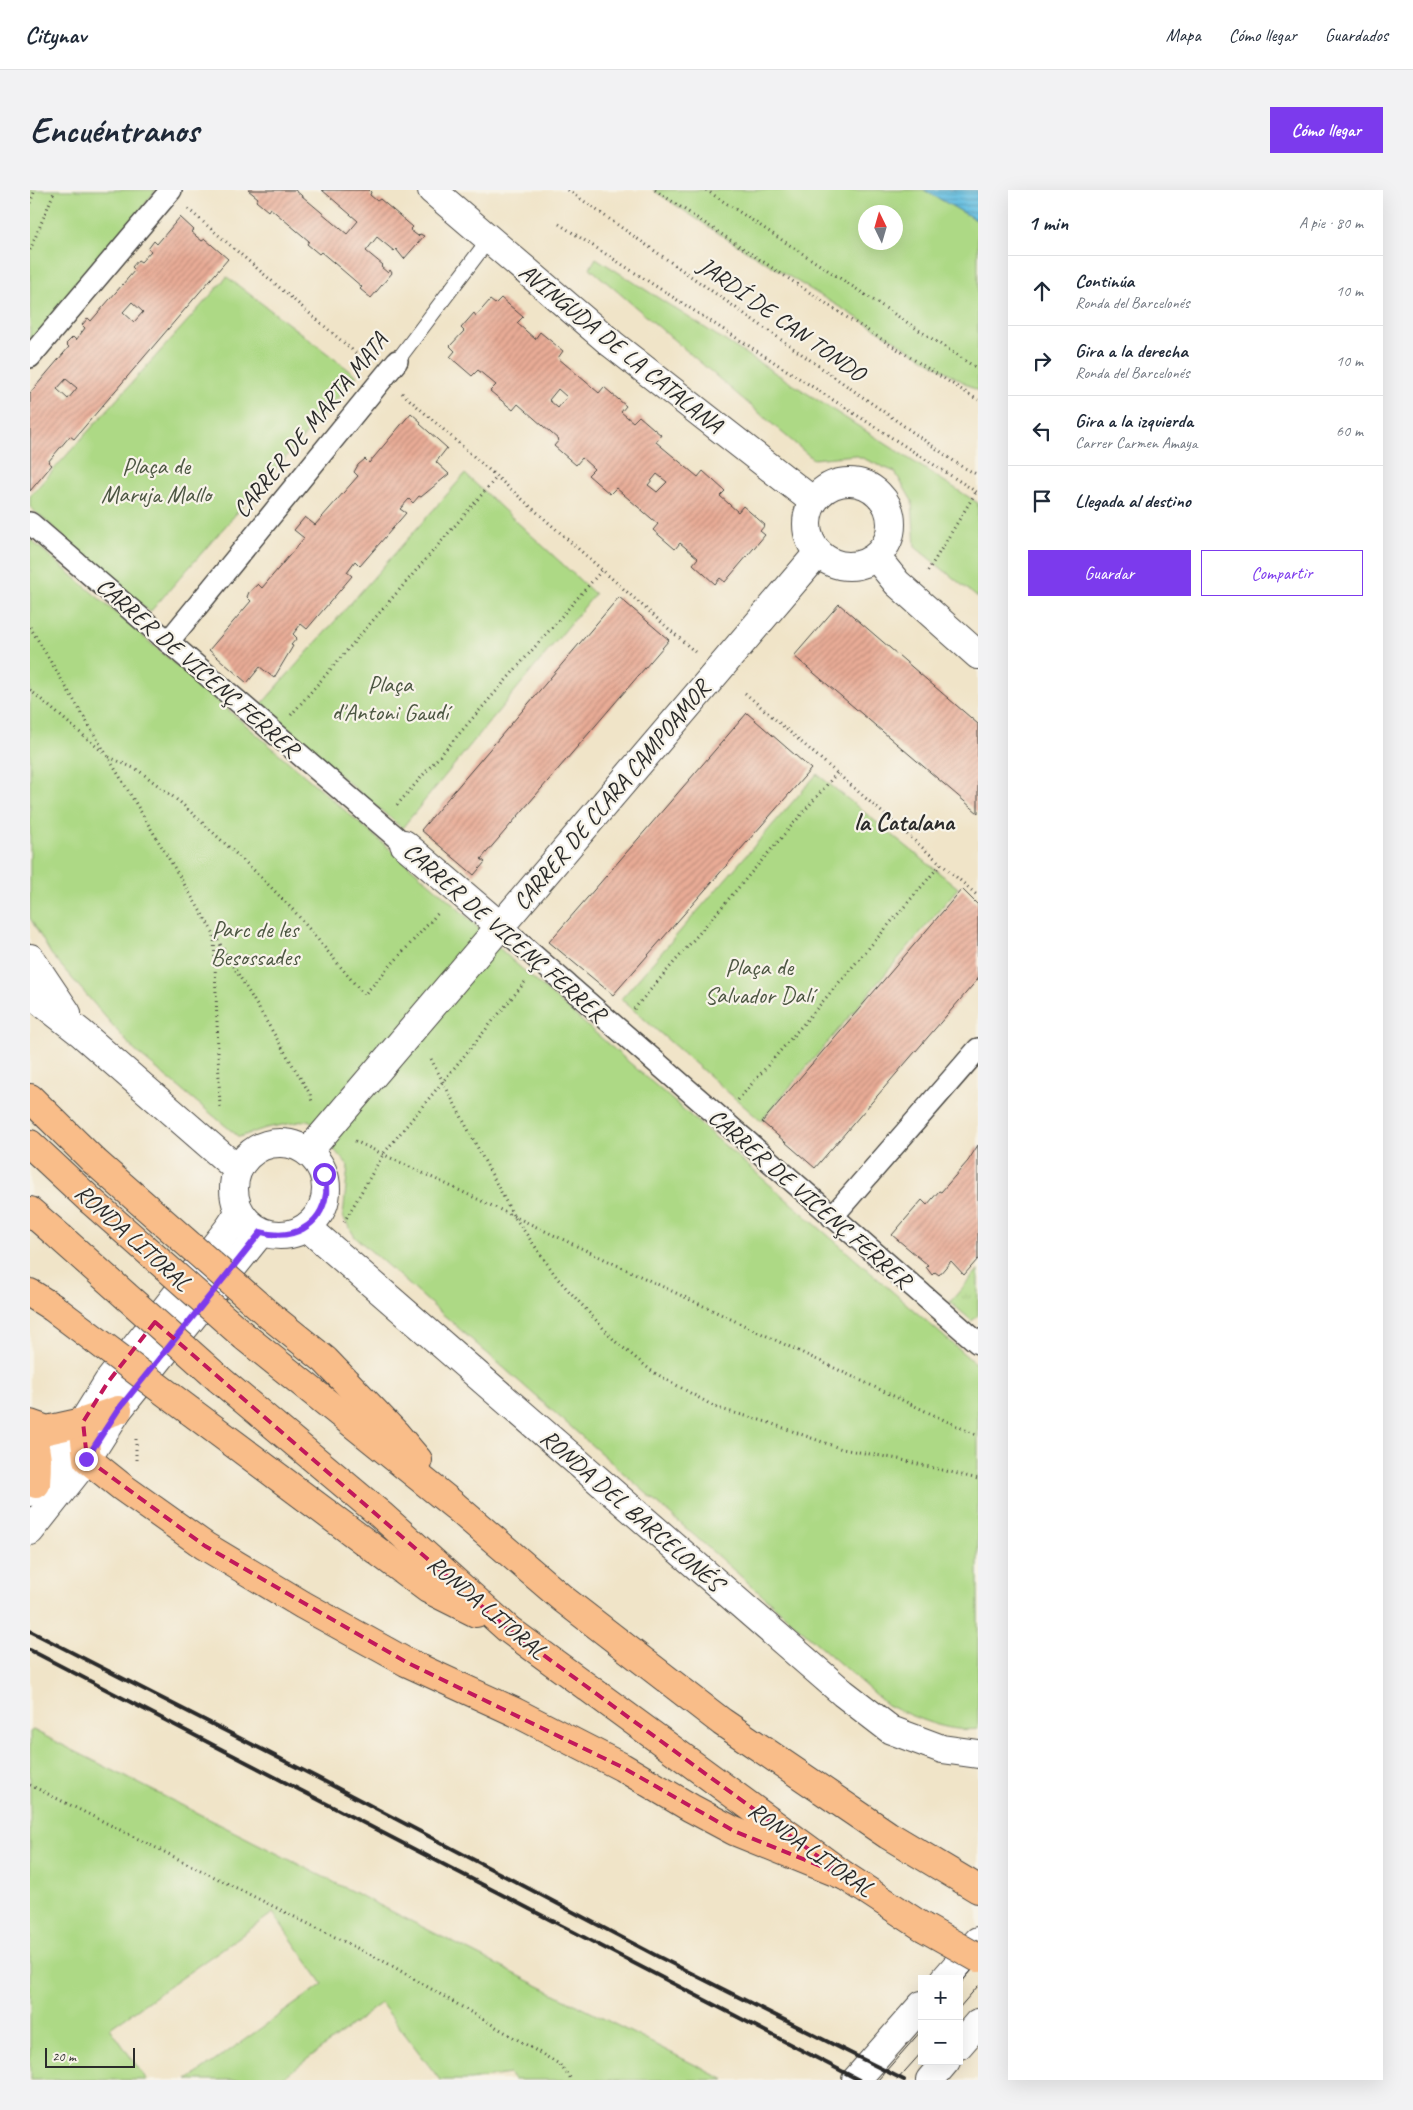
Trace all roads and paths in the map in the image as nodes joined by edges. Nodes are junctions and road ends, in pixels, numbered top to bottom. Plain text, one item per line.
1 (36, 190) edge
2 (55, 190) edge
3 (432, 190) edge
4 (568, 190) edge
5 (655, 190) edge
6 (706, 190) edge
7 (170, 191) edge
8 (30, 203) edge
9 (559, 224) dead end
10 (489, 239) junction
11 (30, 250) edge
12 (30, 357) edge
13 (390, 369) junction
14 (978, 369) edge
15 (978, 400) edge
16 (978, 475) edge
17 (497, 477) junction
18 (977, 493) edge
19 (813, 501) junction
20 (30, 523) edge
21 (818, 552) junction
22 (876, 557) junction
23 (602, 570) junction
24 (928, 571) dead end
25 (30, 627) edge
26 (168, 642) junction
27 (697, 654) dead end
28 (978, 655) edge
29 (30, 690) edge
30 (745, 692) dead end
31 (275, 733) junction
32 (107, 756) junction
33 (837, 773) junction
34 (381, 824) junction
35 (404, 844) joint
36 (941, 864) junction
37 (460, 892) junction
38 (978, 896) edge
39 (500, 926) junction
40 (214, 934) junction
41 (30, 958) edge
42 (530, 976) dead end
43 (30, 994) edge
44 (617, 1029) junction
45 (81, 1033) junction
46 (978, 1049) edge
47 (431, 1059) dead end
48 (442, 1082) junction
49 (30, 1098) edge
50 (220, 1108) dead end
51 (721, 1120) junction
52 (328, 1127) junction
53 (30, 1144) edge
54 (308, 1152) junction
55 (384, 1153) junction
56 (237, 1169) junction
57 (30, 1211) edge
58 (239, 1213) junction
59 (513, 1215) junction
60 (832, 1217) junction
61 (307, 1227) junction
62 (341, 1227) dead end
63 (261, 1232) junction
64 (41, 1300) edge
65 (978, 1343) edge
66 (118, 1410) junction
67 (83, 1422) junction
68 (30, 1424) edge
69 (30, 1435) edge
70 (978, 1436) edge
71 (86, 1459) junction
72 (978, 1479) edge
73 (33, 1488) edge
74 (455, 1506) junction
75 (30, 1531) edge
76 (508, 1629) junction
77 (978, 1754) edge
78 (30, 1786) edge
79 (845, 1876) junction
80 (971, 1885) edge
81 (978, 1941) edge
82 (978, 1958) edge
83 (948, 1975) edge
84 (918, 2010) edge
85 (978, 2023) edge
86 (963, 2040) edge
87 (943, 2065) edge
88 (572, 2080) edge
89 (856, 2080) edge
90 (930, 2080) edge

1 - 8 path
2 - 11 path
3 - 10 street, AVINGUDA DE LA CATALANA
4 - 16 path, JARDÍ DE CAN TONDO
5 - 15 path, JARDÍ DE CAN TONDO
6 - 14 path
7 - 12 street
7 - 13 path
9 - 18 path, JARDÍ DE CAN TONDO
10 - 13 lane, CARRER DE MARTA MATA
10 - 19 street, AVINGUDA DE LA CATALANA
13 - 17 path
13 - 26 street, CARRER DE MARTA MATA
17 - 23 path
17 - 31 path
18 - 24 path, JARDÍ DE CAN TONDO
19 - 21 street
19 - 22 street
20 - 26 street, CARRER DE VICENÇ FERRER
21 - 22 street
21 - 39 street, CARRER DE CLARA CAMPOAMOR
22 - 28 street
23 - 27 path
23 - 34 path
25 - 32 path
26 - 31 street, CARRER DE VICENÇ FERRER
29 - 32 path
30 - 33 path
31 - 34 street, CARRER DE VICENÇ FERRER
32 - 37 path
32 - 40 path
33 - 36 path
33 - 44 path
34 - 35 street, CARRER DE VICENÇ FERRER
35 - 37 street, CARRER DE VICENÇ FERRER
36 - 38 path
36 - 51 path
37 - 39 street, CARRER DE VICENÇ FERRER
39 - 44 street, CARRER DE VICENÇ FERRER
39 - 52 street, CARRER DE CLARA CAMPOAMOR
40 - 50 path
40 - 52 path
41 - 45 street
42 - 48 path
43 - 45 street
44 - 51 street, CARRER DE VICENÇ FERRER
45 - 56 street
46 - 60 street
47 - 48 path
48 - 55 path
48 - 59 path
49 - 74 highway, bridge
51 - 60 street, CARRER DE VICENÇ FERRER
52 - 54 street, CARRER DE CLARA CAMPOAMOR
52 - 55 path
53 - 74 highway, RONDA LITORAL, bridge
54 - 56 street
54 - 61 street
55 - 59 path
55 - 62 path
56 - 58 street
57 - 76 highway, RONDA LITORAL, bridge
58 - 63 street
58 - 67 street
59 - 70 path
59 - 72 path
60 - 65 street, CARRER DE VICENÇ FERRER
61 - 63 street
61 - 77 street, RONDA DEL BARCELONÉS
63 - 66 street
64 - 76 highway, bridge
66 - 67 highway
66 - 71 street
67 - 68 highway
67 - 71 highway
67 - 73 street
69 - 73 highway
71 - 75 street
71 - 79 highway
74 - 80 highway, RONDA LITORAL
76 - 79 highway, RONDA LITORAL
78 - 88 path
79 - 82 highway, RONDA LITORAL, bridge
81 - 83 street
84 - 89 street
85 - 86 street
87 - 90 street

